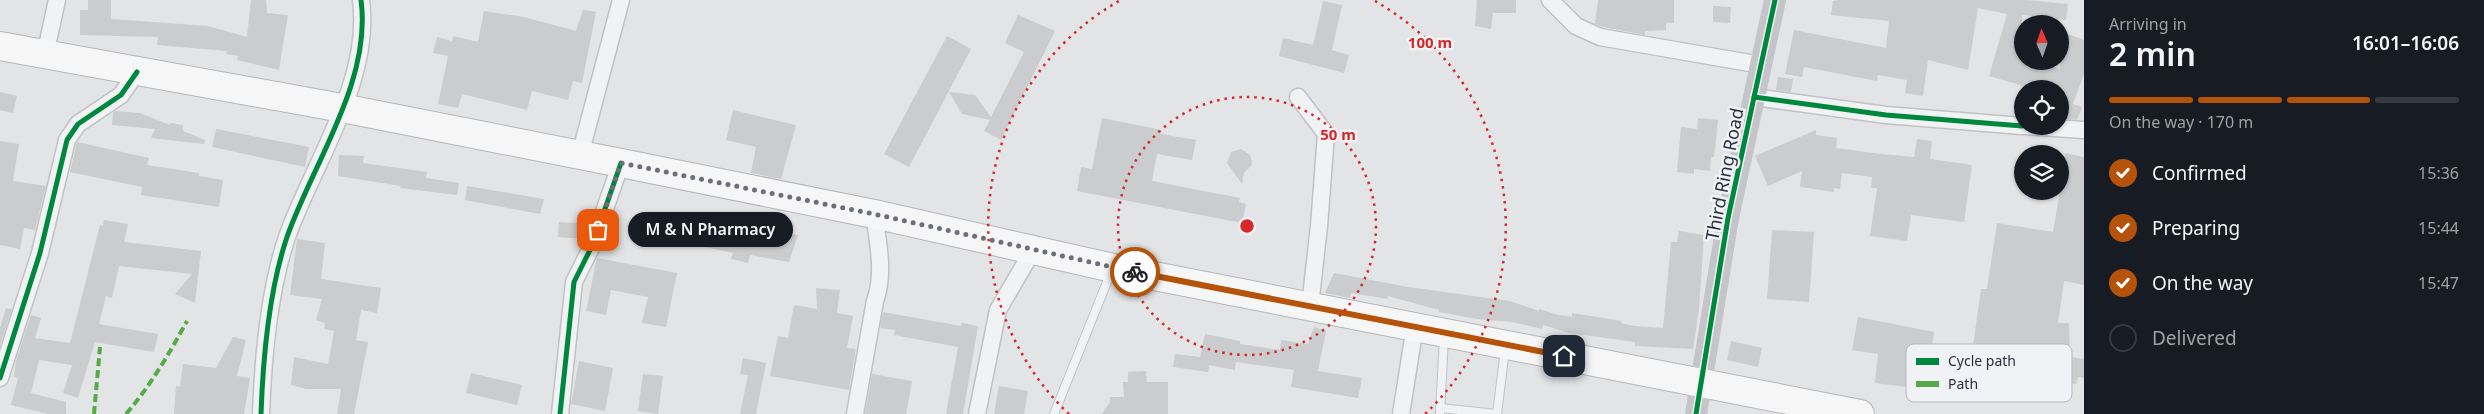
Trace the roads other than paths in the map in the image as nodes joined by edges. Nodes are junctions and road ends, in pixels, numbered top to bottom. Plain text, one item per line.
1 (57, 0) edge
2 (361, 0) edge
3 (621, 0) edge
4 (1550, 0) edge
5 (1771, 2) edge
6 (0, 46) edge
7 (46, 55) junction
8 (1761, 65) junction
9 (137, 72) junction
10 (1298, 97) dead end
11 (1754, 97) junction
12 (342, 108) junction
13 (2014, 125) edge
14 (2069, 126) edge
15 (2083, 126) edge
16 (580, 155) junction
17 (621, 163) junction
18 (874, 214) junction
19 (1033, 250) junction
20 (1113, 268) junction
21 (1310, 306) junction
22 (1415, 326) junction
23 (1444, 332) junction
24 (1505, 344) junction
25 (0, 378) edge
26 (1701, 383) junction
27 (1440, 411) edge
28 (261, 414) edge
29 (560, 414) edge
30 (855, 414) edge
31 (977, 414) edge
32 (1054, 414) edge
33 (1401, 414) edge
34 (1497, 414) edge
35 (1696, 414) edge
36 (1860, 414) edge

1 - 7 street
2 - 12 street
3 - 16 street
4 - 8 street
5 - 8 street, Third Ring Road
6 - 7 highway
7 - 9 highway
8 - 11 street, Third Ring Road
9 - 12 highway
9 - 25 street
10 - 21 street
11 - 13 street
11 - 26 street, Third Ring Road
12 - 16 highway
12 - 28 street
14 - 15 street
16 - 17 highway
17 - 18 highway
17 - 29 street
18 - 19 highway
18 - 30 street
19 - 20 highway
19 - 31 street
20 - 21 highway
20 - 32 lane
21 - 22 highway
22 - 23 highway
22 - 33 street
23 - 24 highway
23 - 27 lane
24 - 26 highway
24 - 34 lane
26 - 35 street, Third Ring Road
26 - 36 highway
27 - 34 lane

